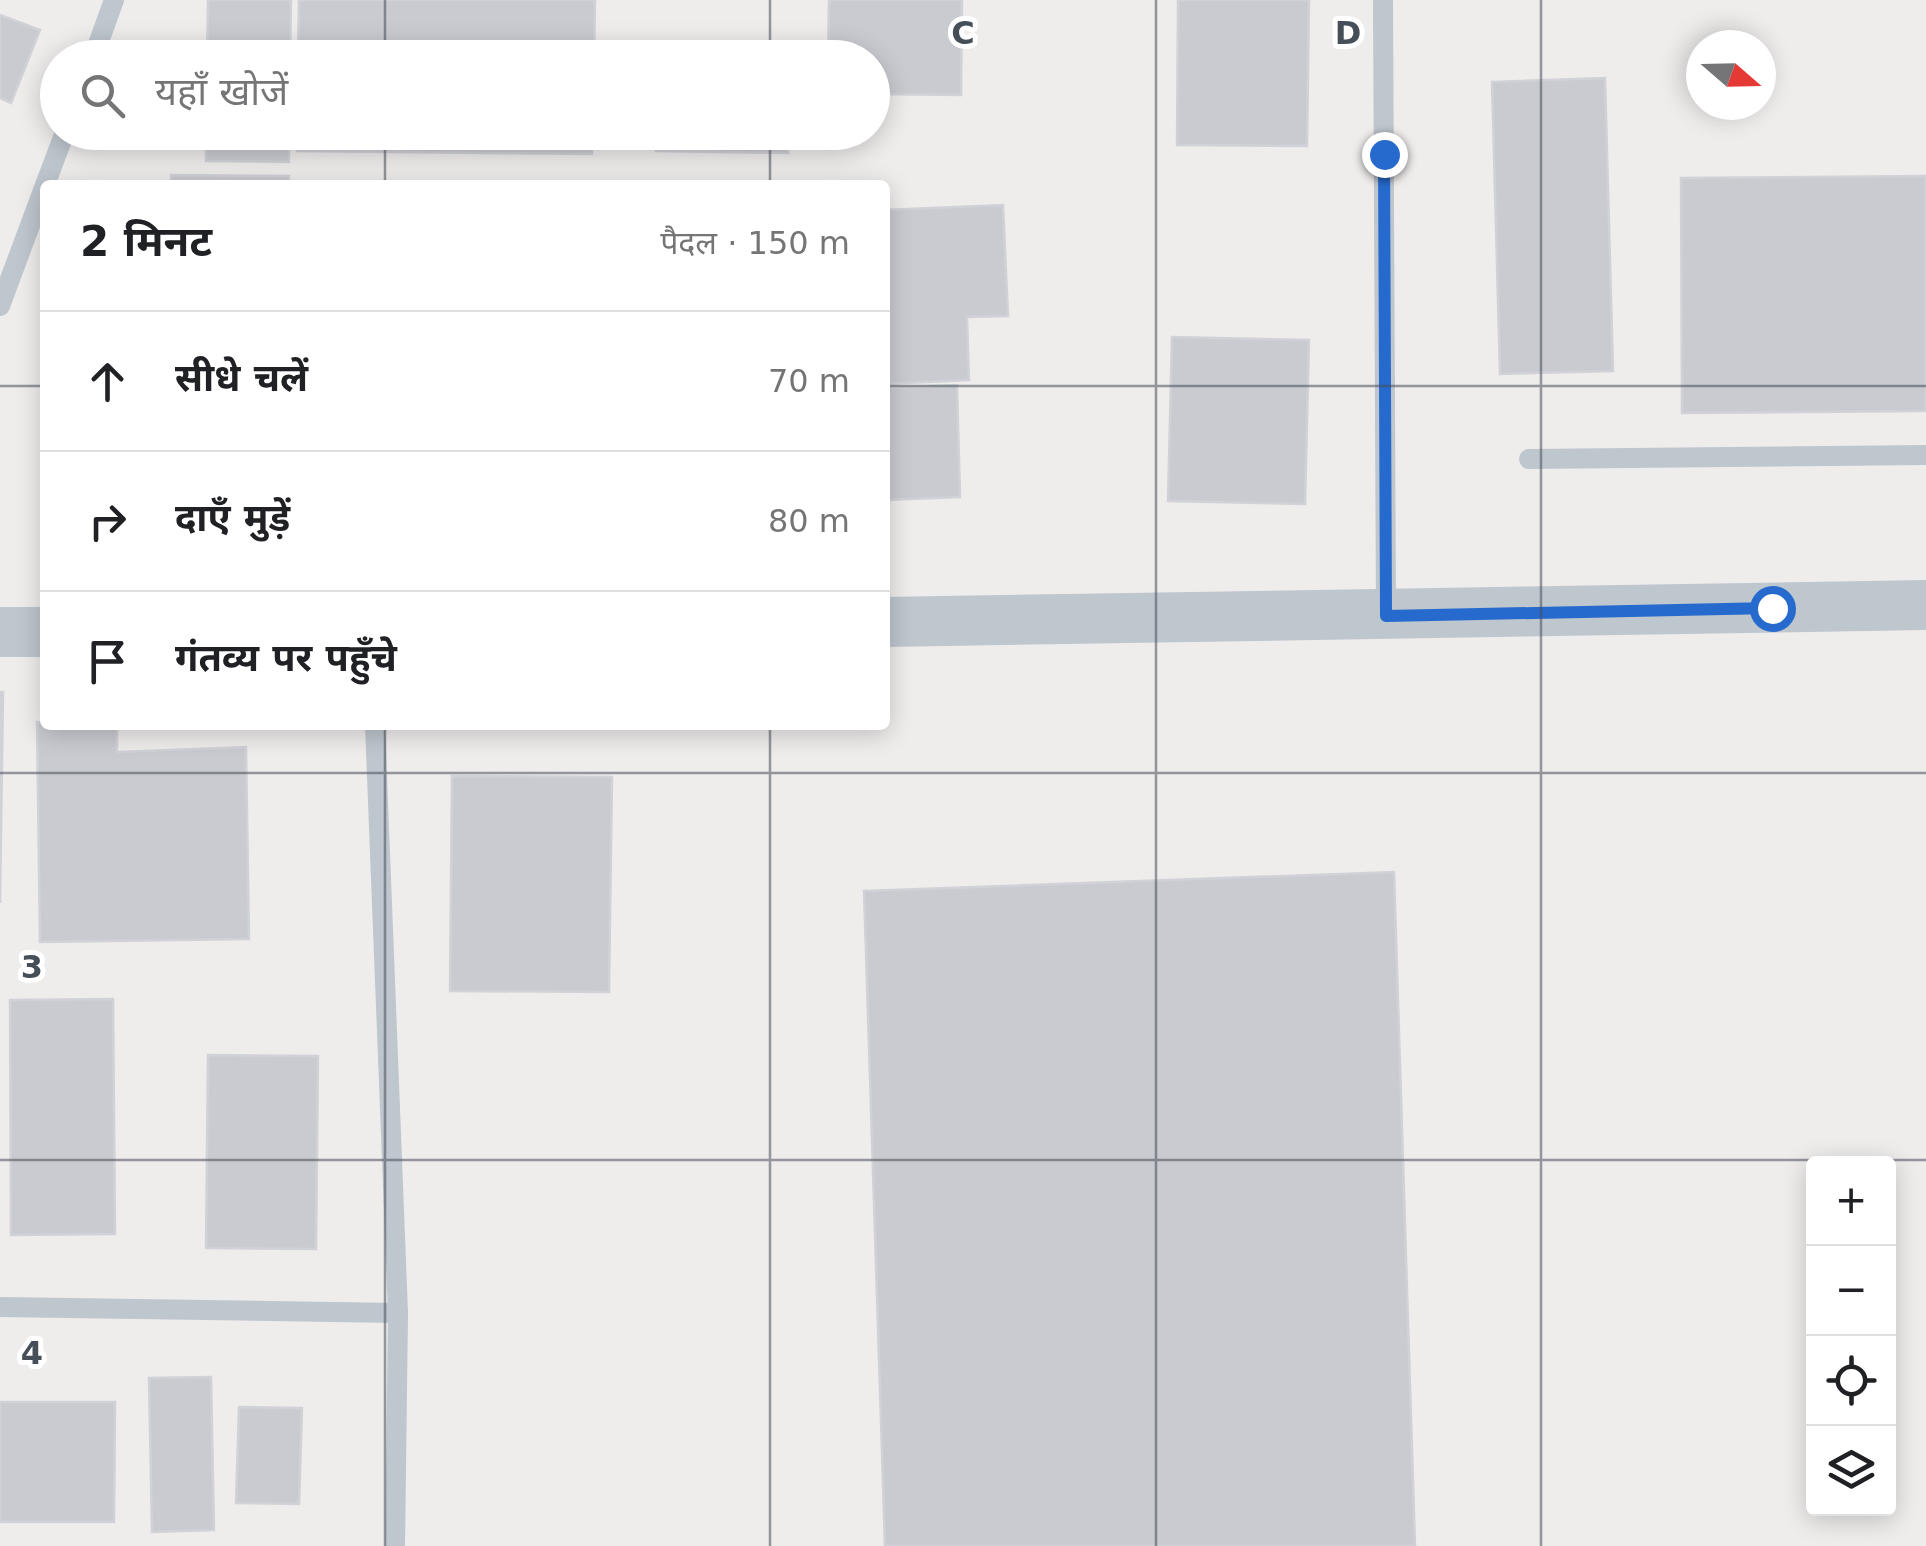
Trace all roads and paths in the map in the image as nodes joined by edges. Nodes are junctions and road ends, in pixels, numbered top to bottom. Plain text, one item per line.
1 (114, 0) edge
2 (1383, 0) edge
3 (99, 40) edge
4 (58, 150) edge
5 (47, 180) edge
6 (40, 198) edge
7 (0, 306) edge
8 (1926, 455) edge
9 (1529, 459) dead end
10 (1926, 604) edge
11 (1386, 616) junction
12 (890, 622) edge
13 (0, 632) edge
14 (40, 632) edge
15 (375, 730) edge
16 (0, 1306) edge
17 (398, 1313) junction
18 (395, 1546) edge

1 - 3 lane
2 - 11 lane
4 - 5 lane
6 - 7 lane
8 - 9 lane
10 - 11 street
11 - 12 street
13 - 14 street
15 - 17 lane
16 - 17 lane
17 - 18 lane

